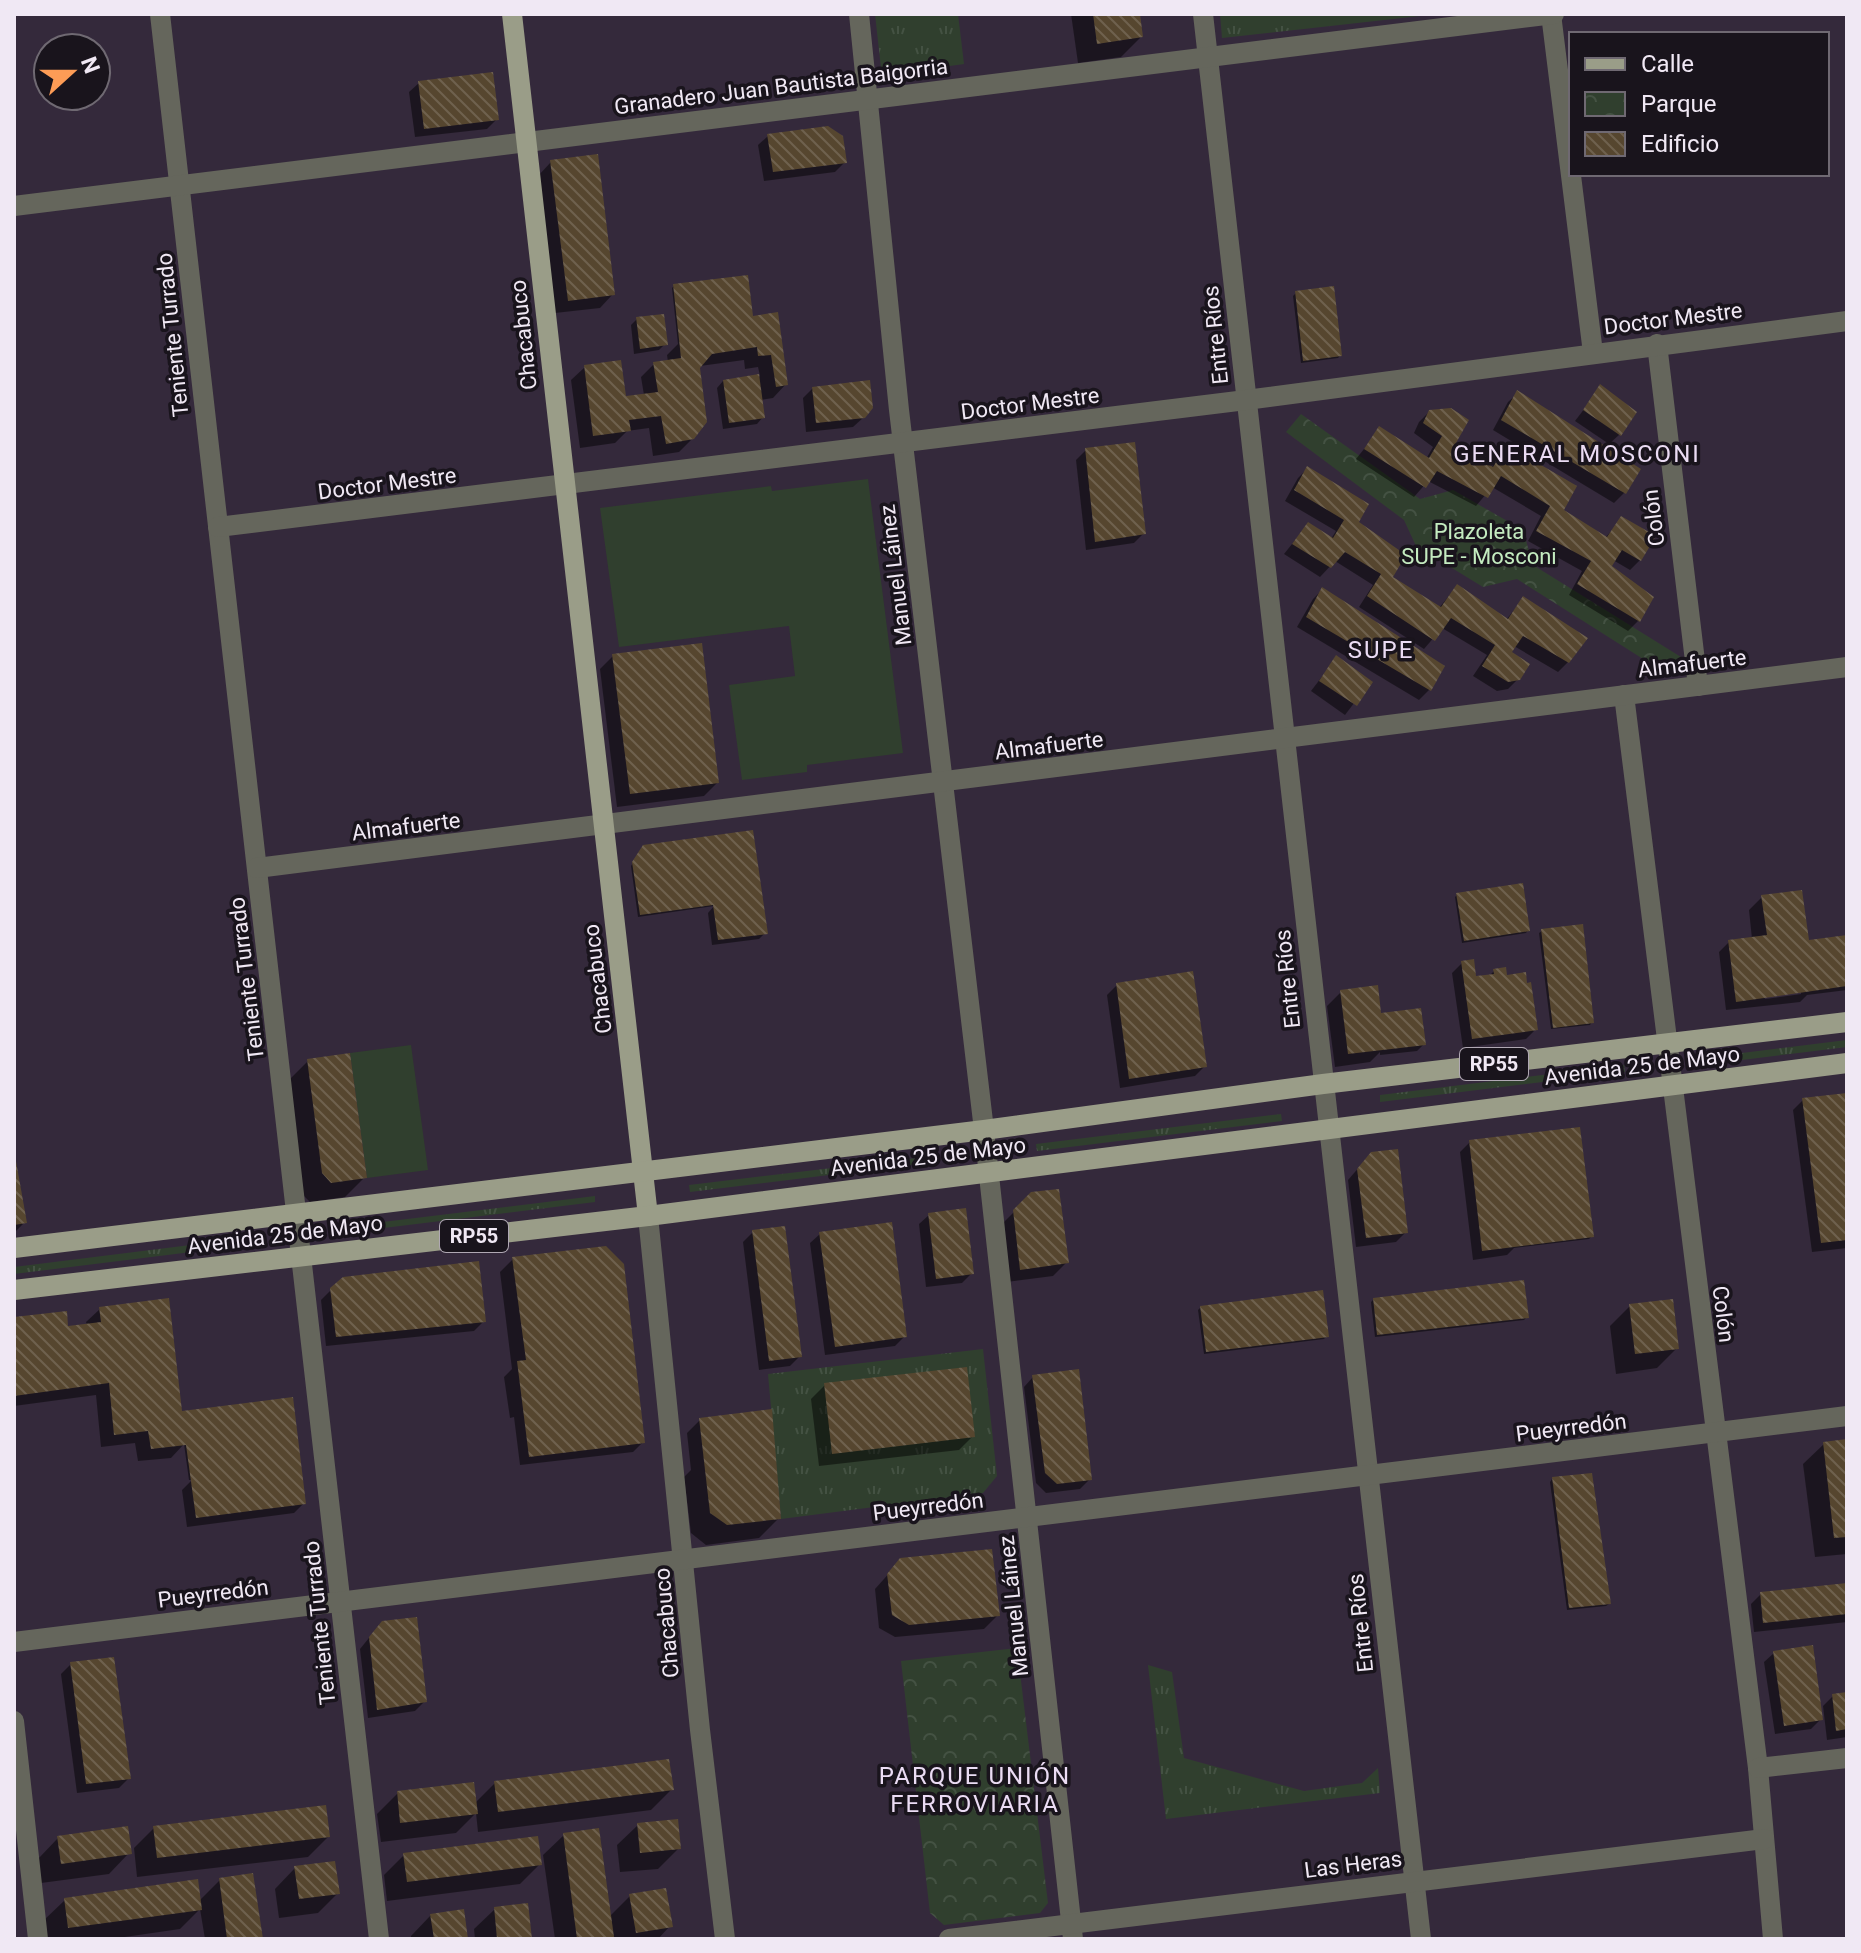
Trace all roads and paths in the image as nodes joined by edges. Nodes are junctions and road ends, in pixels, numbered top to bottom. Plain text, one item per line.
1 (160, 14) edge
2 (512, 14) edge
3 (859, 14) edge
4 (1203, 14) edge
5 (1552, 14) edge
6 (1208, 57) junction
7 (869, 100) junction
8 (525, 142) junction
9 (1569, 155) edge
10 (1572, 176) edge
11 (180, 185) junction
12 (14, 206) edge
13 (1847, 321) edge
14 (1657, 344) junction
15 (1593, 353) junction
16 (1246, 400) junction
17 (903, 443) junction
18 (564, 486) junction
19 (218, 527) junction
20 (1847, 667) edge
21 (1698, 686) junction
22 (1624, 695) junction
23 (1284, 738) junction
24 (943, 783) junction
25 (603, 826) junction
26 (257, 868) junction
27 (1847, 1022) edge
28 (1666, 1044) junction
29 (1847, 1063) edge
30 (1323, 1084) junction
31 (1670, 1085) junction
32 (1330, 1129) junction
33 (984, 1130) junction
34 (645, 1170) junction
35 (988, 1173) junction
36 (296, 1212) junction
37 (648, 1216) junction
38 (14, 1248) edge
39 (299, 1257) junction
40 (14, 1290) edge
41 (1847, 1416) edge
42 (1715, 1433) junction
43 (1369, 1476) junction
44 (1027, 1518) junction
45 (685, 1559) junction
46 (342, 1601) junction
47 (14, 1642) edge
48 (14, 1721) edge
49 (1847, 1758) edge
50 (1758, 1768) junction
51 (1764, 1839) junction
52 (1414, 1880) junction
53 (1072, 1931) edge
54 (38, 1939) edge
55 (379, 1939) edge
56 (725, 1939) edge
57 (949, 1939) edge
58 (1421, 1939) edge
59 (1773, 1939) edge

1 - 11 street, Teniente Turrado
2 - 8 main road, Chacabuco
3 - 7 street, Manuel Láinez
4 - 6 street, Entre Ríos
5 - 6 street, Granadero Juan Bautista Baigorria
5 - 9 street
6 - 7 street, Granadero Juan Bautista Baigorria
6 - 16 street, Entre Ríos
7 - 8 street, Granadero Juan Bautista Baigorria
7 - 17 street, Manuel Láinez
8 - 11 street, Granadero Juan Bautista Baigorria
8 - 18 main road, Chacabuco
10 - 15 street
11 - 12 street, Granadero Juan Bautista Baigorria
11 - 19 street, Teniente Turrado
13 - 14 street, Doctor Mestre
14 - 15 street, Doctor Mestre
14 - 21 street, Colón
15 - 16 street, Doctor Mestre
16 - 17 street, Doctor Mestre
16 - 23 street, Entre Ríos
17 - 18 street, Doctor Mestre
17 - 24 street, Manuel Láinez
18 - 19 street, Doctor Mestre
18 - 25 main road, Chacabuco
19 - 26 street, Teniente Turrado
20 - 21 street, Almafuerte
21 - 22 street, Almafuerte
22 - 23 street, Almafuerte
22 - 28 street, Colón
23 - 24 street, Almafuerte
23 - 30 street, Entre Ríos
24 - 25 street, Almafuerte
24 - 33 street, Manuel Láinez
25 - 26 street, Almafuerte
25 - 34 main road, Chacabuco
26 - 36 street, Teniente Turrado
27 - 28 main road, Avenida 25 de Mayo / RP55
28 - 30 main road, Avenida 25 de Mayo / RP55
28 - 31 street, Colón
29 - 31 main road, Avenida 25 de Mayo / RP55
30 - 32 street, Entre Ríos
30 - 33 main road, Avenida 25 de Mayo / RP55
31 - 32 main road, Avenida 25 de Mayo / RP55
31 - 42 street, Colón
32 - 35 main road, Avenida 25 de Mayo / RP55
32 - 43 street, Entre Ríos
33 - 34 main road, Avenida 25 de Mayo / RP55
33 - 35 street, Manuel Láinez
34 - 36 main road, Avenida 25 de Mayo / RP55
34 - 37 main road, Chacabuco
35 - 37 main road, Avenida 25 de Mayo / RP55
35 - 44 street, Manuel Láinez
36 - 38 main road, Avenida 25 de Mayo / RP55
36 - 39 street, Teniente Turrado
37 - 39 main road, Avenida 25 de Mayo / RP55
37 - 45 street, Chacabuco
39 - 40 main road, Avenida 25 de Mayo / RP55
39 - 46 street, Teniente Turrado
41 - 42 street, Pueyrredón
42 - 43 street, Pueyrredón
42 - 50 street, Colón
43 - 44 street, Pueyrredón
43 - 52 street, Entre Ríos
44 - 45 street, Pueyrredón
44 - 53 street, Manuel Láinez
45 - 46 street, Pueyrredón
45 - 56 street, Chacabuco
46 - 47 street, Pueyrredón
46 - 55 street, Teniente Turrado
48 - 54 street
49 - 50 street
50 - 51 street, Colón
51 - 52 street, Las Heras
51 - 59 street, Colón
52 - 53 street, Las Heras
52 - 58 street, Entre Ríos
53 - 57 street, Las Heras

